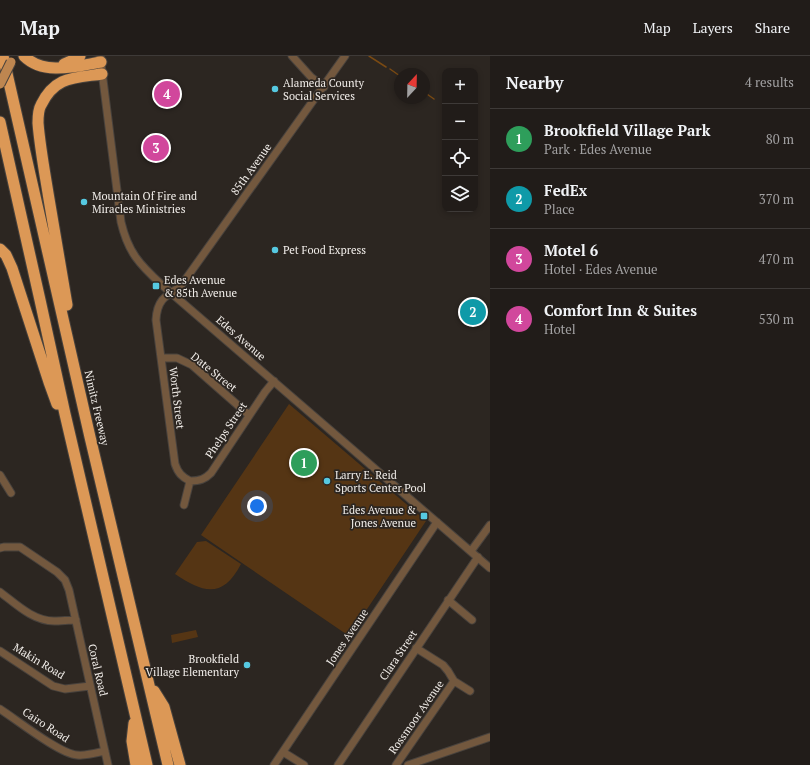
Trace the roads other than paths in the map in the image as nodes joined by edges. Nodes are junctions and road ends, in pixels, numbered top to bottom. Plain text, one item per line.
1 (24, 56) edge
2 (80, 56) edge
3 (292, 56) edge
4 (345, 56) edge
5 (7, 59) edge
6 (101, 64) edge
7 (46, 67) junction
8 (0, 84) edge
9 (324, 87) junction
10 (0, 122) edge
11 (0, 136) edge
12 (6, 149) junction
13 (0, 249) edge
14 (171, 292) junction
15 (161, 358) junction
16 (274, 381) junction
17 (64, 414) junction
18 (249, 415) junction
19 (90, 437) junction
20 (0, 475) edge
21 (190, 481) junction
22 (11, 493) dead end
23 (184, 505) dead end
24 (437, 522) junction
25 (490, 525) edge
26 (0, 548) edge
27 (471, 551) junction
28 (478, 557) junction
29 (490, 568) edge
30 (0, 592) edge
31 (448, 600) junction
32 (76, 620) junction
33 (472, 620) dead end
34 (416, 648) junction
35 (0, 651) edge
36 (454, 681) junction
37 (149, 684) junction
38 (90, 686) junction
39 (470, 691) dead end
40 (0, 709) edge
41 (135, 716) junction
42 (490, 737) edge
43 (105, 751) junction
44 (284, 752) junction
45 (108, 765) edge
46 (136, 765) edge
47 (147, 765) edge
48 (168, 765) edge
49 (180, 765) edge
50 (274, 765) edge
51 (304, 765) edge
52 (338, 765) edge
53 (396, 765) edge
54 (408, 765) edge

1 - 7 highway
2 - 7 highway
3 - 9 street
4 - 9 street, 85th Avenue
5 - 8 main road, bridge
5 - 19 highway, Nimitz Freeway
6 - 7 highway
6 - 14 street, Edes Avenue
6 - 19 highway
9 - 14 street, 85th Avenue
10 - 12 highway
11 - 12 highway
12 - 17 highway
13 - 17 highway
14 - 15 street, Worth Street
14 - 16 street, Edes Avenue
15 - 18 street, Date Street
15 - 21 street, Worth Street
16 - 18 street, Phelps Street
16 - 24 street, Edes Avenue
17 - 41 highway
18 - 21 street, Phelps Street
19 - 37 highway, Nimitz Freeway
20 - 22 street
21 - 23 street
24 - 27 street, Edes Avenue
24 - 44 street, Jones Avenue
25 - 27 street
26 - 32 street, Coral Road
27 - 28 street, Edes Avenue
28 - 29 street, Edes Avenue
28 - 31 street, Clara Street
30 - 32 street
31 - 33 street
31 - 34 street, Clara Street
32 - 38 street, Coral Road
34 - 36 street
34 - 52 street, Clara Street
35 - 38 street, Makin Road
36 - 39 street
36 - 53 street, Rossmoor Avenue
37 - 48 highway, Nimitz Freeway
37 - 49 highway
38 - 43 street, Coral Road
40 - 43 street, Cairo Road
41 - 46 highway
41 - 47 highway
42 - 54 street
43 - 45 street, Coral Road
44 - 50 street, Jones Avenue
44 - 51 street

